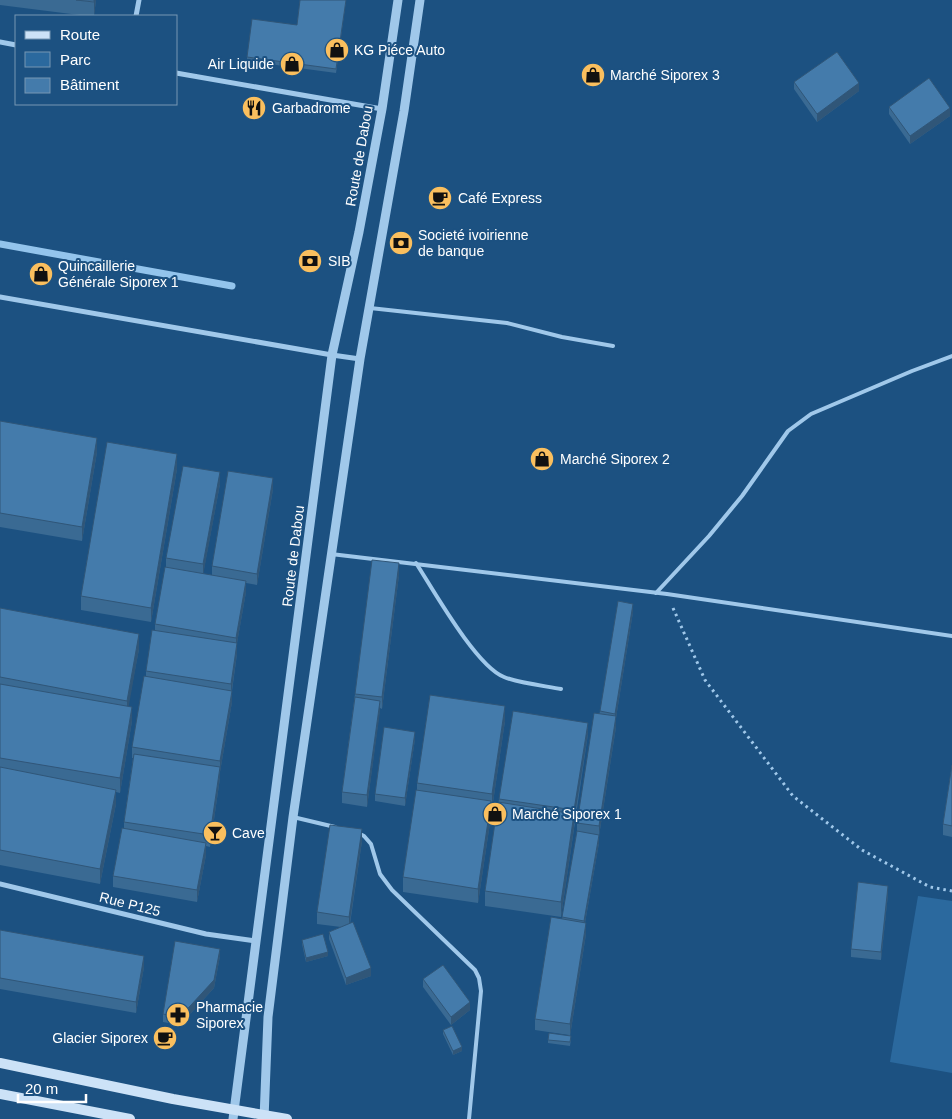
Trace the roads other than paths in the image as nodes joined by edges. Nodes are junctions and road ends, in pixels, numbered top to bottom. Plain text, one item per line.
1 (139, 0) edge
2 (398, 0) edge
3 (420, 0) edge
4 (136, 15) edge
5 (0, 42) edge
6 (15, 45) edge
7 (178, 72) edge
8 (382, 109) junction
9 (0, 297) edge
10 (370, 308) junction
11 (614, 346) dead end
12 (332, 355) junction
13 (952, 356) edge
14 (360, 358) junction
15 (332, 554) junction
16 (416, 563) junction
17 (656, 593) junction
18 (952, 636) edge
19 (560, 689) dead end
20 (293, 817) junction
21 (338, 828) edge
22 (356, 832) edge
23 (0, 884) edge
24 (256, 941) junction
25 (0, 1063) edge
26 (0, 1094) edge
27 (233, 1114) edge
28 (264, 1117) edge
29 (130, 1119) edge
30 (287, 1119) edge
31 (468, 1119) edge

1 - 4 street
2 - 8 street, Route de Dabou
3 - 10 street
5 - 6 street
7 - 8 street
8 - 12 street, Route de Dabou
9 - 12 street
10 - 11 lane
10 - 14 street
12 - 14 street
12 - 24 street, Route de Dabou
13 - 17 lane
14 - 15 street
15 - 16 lane
15 - 20 street
16 - 17 lane
16 - 19 lane
17 - 18 lane
20 - 21 lane
20 - 28 street
22 - 31 lane
23 - 24 street, Rue P125
24 - 27 street, Route de Dabou
25 - 27 main road
26 - 29 main road
27 - 28 main road
28 - 30 main road

